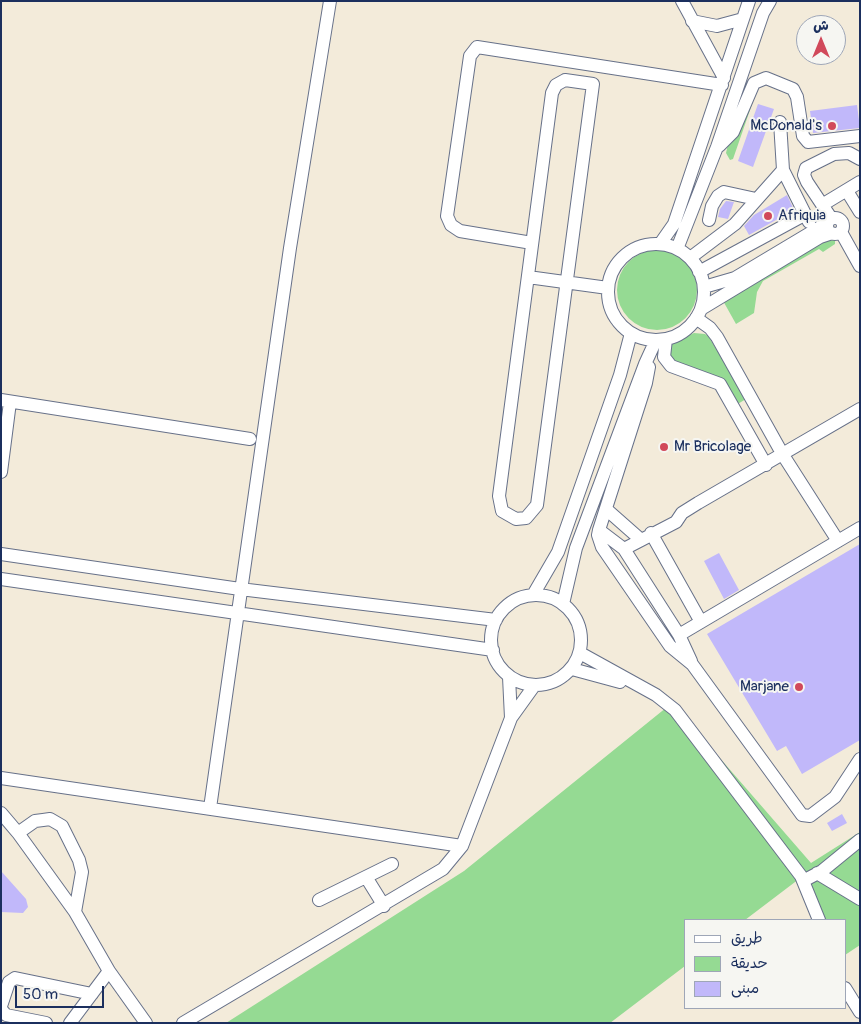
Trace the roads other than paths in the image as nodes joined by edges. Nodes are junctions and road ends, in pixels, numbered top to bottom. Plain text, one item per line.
1 (330, 1) edge
2 (682, 1) edge
3 (750, 1) edge
4 (770, 1) edge
5 (742, 19) junction
6 (692, 21) junction
7 (723, 81) junction
8 (780, 122) dead end
9 (860, 136) edge
10 (717, 147) junction
11 (860, 159) edge
12 (783, 170) junction
13 (860, 182) edge
14 (847, 191) junction
15 (756, 199) junction
16 (822, 205) junction
17 (860, 212) edge
18 (804, 215) junction
19 (833, 227) junction
20 (814, 231) junction
21 (712, 241) junction
22 (532, 243) junction
23 (660, 244) junction
24 (676, 249) junction
25 (690, 258) junction
26 (860, 266) edge
27 (699, 272) junction
28 (528, 277) junction
29 (567, 282) junction
30 (704, 287) junction
31 (608, 288) junction
32 (698, 314) junction
33 (631, 334) junction
34 (661, 339) junction
35 (647, 366) junction
36 (675, 368) junction
37 (6, 401) edge
38 (860, 409) edge
39 (250, 438) dead end
40 (783, 455) junction
41 (766, 465) junction
42 (1, 472) edge
43 (606, 509) junction
44 (860, 528) edge
45 (599, 530) junction
46 (646, 536) junction
47 (838, 541) junction
48 (624, 549) junction
49 (1, 554) edge
50 (1, 579) edge
51 (240, 589) junction
52 (533, 595) junction
53 (563, 604) junction
54 (237, 614) junction
55 (496, 620) junction
56 (701, 622) junction
57 (679, 635) junction
58 (493, 650) junction
59 (580, 653) junction
60 (692, 664) junction
61 (572, 668) junction
62 (509, 677) junction
63 (534, 686) junction
64 (637, 687) junction
65 (511, 718) junction
66 (860, 759) edge
67 (1, 778) edge
68 (210, 808) junction
69 (1, 813) edge
70 (18, 833) junction
71 (860, 840) edge
72 (462, 846) junction
73 (392, 864) dead end
74 (817, 873) junction
75 (366, 877) junction
76 (803, 881) junction
77 (860, 899) edge
78 (318, 900) dead end
79 (384, 906) junction
80 (75, 912) junction
81 (819, 919) edge
82 (109, 971) junction
83 (846, 990) edge
84 (92, 994) junction
85 (1, 1007) edge
86 (860, 1012) edge
87 (46, 1023) edge
88 (70, 1023) edge
89 (146, 1023) edge
90 (184, 1023) edge

1 - 51 street
2 - 6 street
3 - 5 street
4 - 10 street
5 - 6 street
5 - 7 street
6 - 7 street
7 - 22 street
7 - 23 street
8 - 12 street
9 - 10 street
10 - 24 street
11 - 16 street
12 - 15 street
12 - 18 street
13 - 14 street
14 - 16 street
14 - 17 street
15 - 21 street
15 - 21 street
16 - 19 street
18 - 20 street
18 - 27 street
19 - 20 street
19 - 26 street
19 - 32 street
20 - 30 street
21 - 25 street
22 - 28 street
22 - 29 street
23 - 24 street
23 - 31 street
24 - 25 street
25 - 27 street
27 - 30 street
28 - 29 street
28 - 29 street
29 - 31 street
30 - 32 street
31 - 33 street
32 - 34 street
32 - 40 street
33 - 34 street
33 - 52 street
34 - 35 street
34 - 36 street
35 - 36 street
35 - 43 street
35 - 53 street
36 - 41 street
37 - 39 street
37 - 42 street
38 - 40 street
40 - 41 street
40 - 47 street
41 - 46 street
43 - 45 street
43 - 46 street
44 - 47 street
45 - 48 street
45 - 60 street
46 - 48 street
46 - 56 street
47 - 56 street
48 - 57 street
49 - 51 street
50 - 54 street
51 - 54 street
51 - 55 street
52 - 53 street
52 - 55 street
53 - 59 street
54 - 58 street
54 - 68 street
55 - 58 street
56 - 57 street
57 - 60 street
58 - 62 street
59 - 61 street
59 - 64 street
60 - 66 street
61 - 63 street
61 - 64 street
62 - 63 street
62 - 65 street
63 - 65 street
64 - 76 street
65 - 72 street
67 - 68 street
68 - 72 street
69 - 70 street
70 - 80 street
70 - 80 street
71 - 74 street
72 - 79 street
73 - 75 street
74 - 76 street
74 - 77 street
75 - 78 street
75 - 79 street
76 - 81 street
79 - 90 street
80 - 82 street
82 - 84 street
82 - 89 street
83 - 86 street
84 - 85 street
84 - 88 street
85 - 87 street

